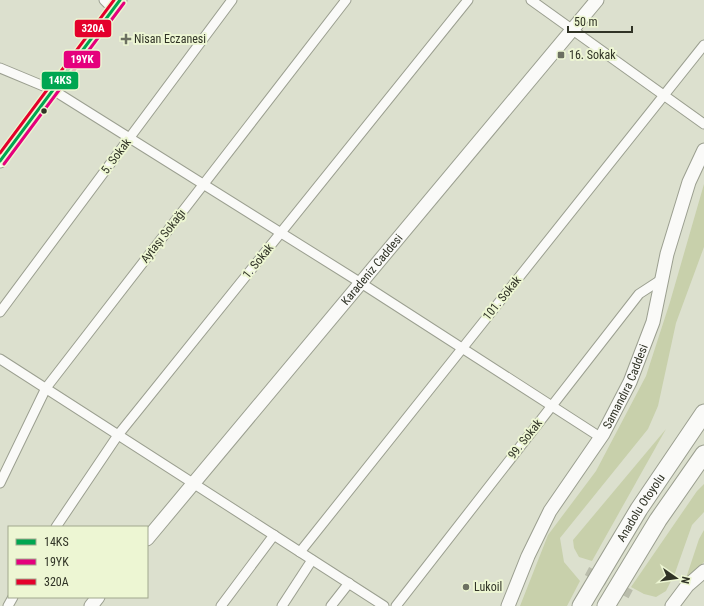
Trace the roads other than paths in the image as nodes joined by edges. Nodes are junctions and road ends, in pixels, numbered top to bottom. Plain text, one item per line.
1 (232, 0) edge
2 (346, 0) edge
3 (468, 0) edge
4 (531, 0) edge
5 (597, 0) edge
6 (112, 3) edge
7 (573, 29) junction
8 (704, 45) edge
9 (0, 68) edge
10 (53, 90) junction
11 (664, 95) junction
12 (704, 124) edge
13 (130, 138) junction
14 (704, 150) edge
15 (0, 161) edge
16 (203, 184) junction
17 (281, 233) junction
18 (662, 279) junction
19 (361, 283) junction
20 (0, 312) edge
21 (462, 348) junction
22 (0, 359) edge
23 (46, 388) junction
24 (551, 406) junction
25 (704, 413) edge
26 (118, 435) junction
27 (600, 437) junction
28 (704, 454) edge
29 (194, 483) junction
30 (0, 484) edge
31 (57, 526) edge
32 (274, 535) junction
33 (148, 538) edge
34 (300, 552) junction
35 (312, 560) junction
36 (704, 570) edge
37 (348, 583) junction
38 (97, 598) edge
39 (91, 606) edge
40 (221, 606) edge
41 (282, 606) edge
42 (331, 606) edge
43 (384, 606) edge
44 (396, 606) edge
45 (508, 606) edge
46 (581, 606) edge
47 (606, 606) edge
48 (672, 606) edge

1 - 13 street, 5. Sokak
2 - 16 street, Aytaşı Sokağı
3 - 17 street, 1. Sokak
4 - 7 street
5 - 7 street, Karadeniz Caddesi
6 - 10 street
7 - 11 street
7 - 19 street, Karadeniz Caddesi
8 - 11 street, 101. Sokak
9 - 10 street
10 - 13 street
10 - 15 street
11 - 12 street
11 - 21 street, 101. Sokak
13 - 16 street
13 - 20 street, 5. Sokak
14 - 18 street, Samandıra Caddesi
16 - 17 street
16 - 23 street, Aytaşı Sokağı
17 - 19 street
17 - 26 street, 1. Sokak
18 - 24 street, 99. Sokak
18 - 27 street, Samandıra Caddesi
19 - 21 street
19 - 29 street, Karadeniz Caddesi
21 - 24 street
21 - 34 street, 101. Sokak
22 - 23 street
23 - 26 street
23 - 30 street, Aytaşı Sokağı
24 - 27 street
24 - 44 street, 99. Sokak
25 - 46 highway, Anadolu Otoyolu
26 - 29 street
26 - 31 street, 1. Sokak
27 - 45 street, Samandıra Caddesi
28 - 47 highway, Anadolu Otoyolu
29 - 32 street
29 - 33 street, Karadeniz Caddesi
32 - 34 street
32 - 40 street
34 - 35 street
35 - 37 street
35 - 41 street
36 - 48 street
37 - 42 street
37 - 43 street
38 - 39 street

